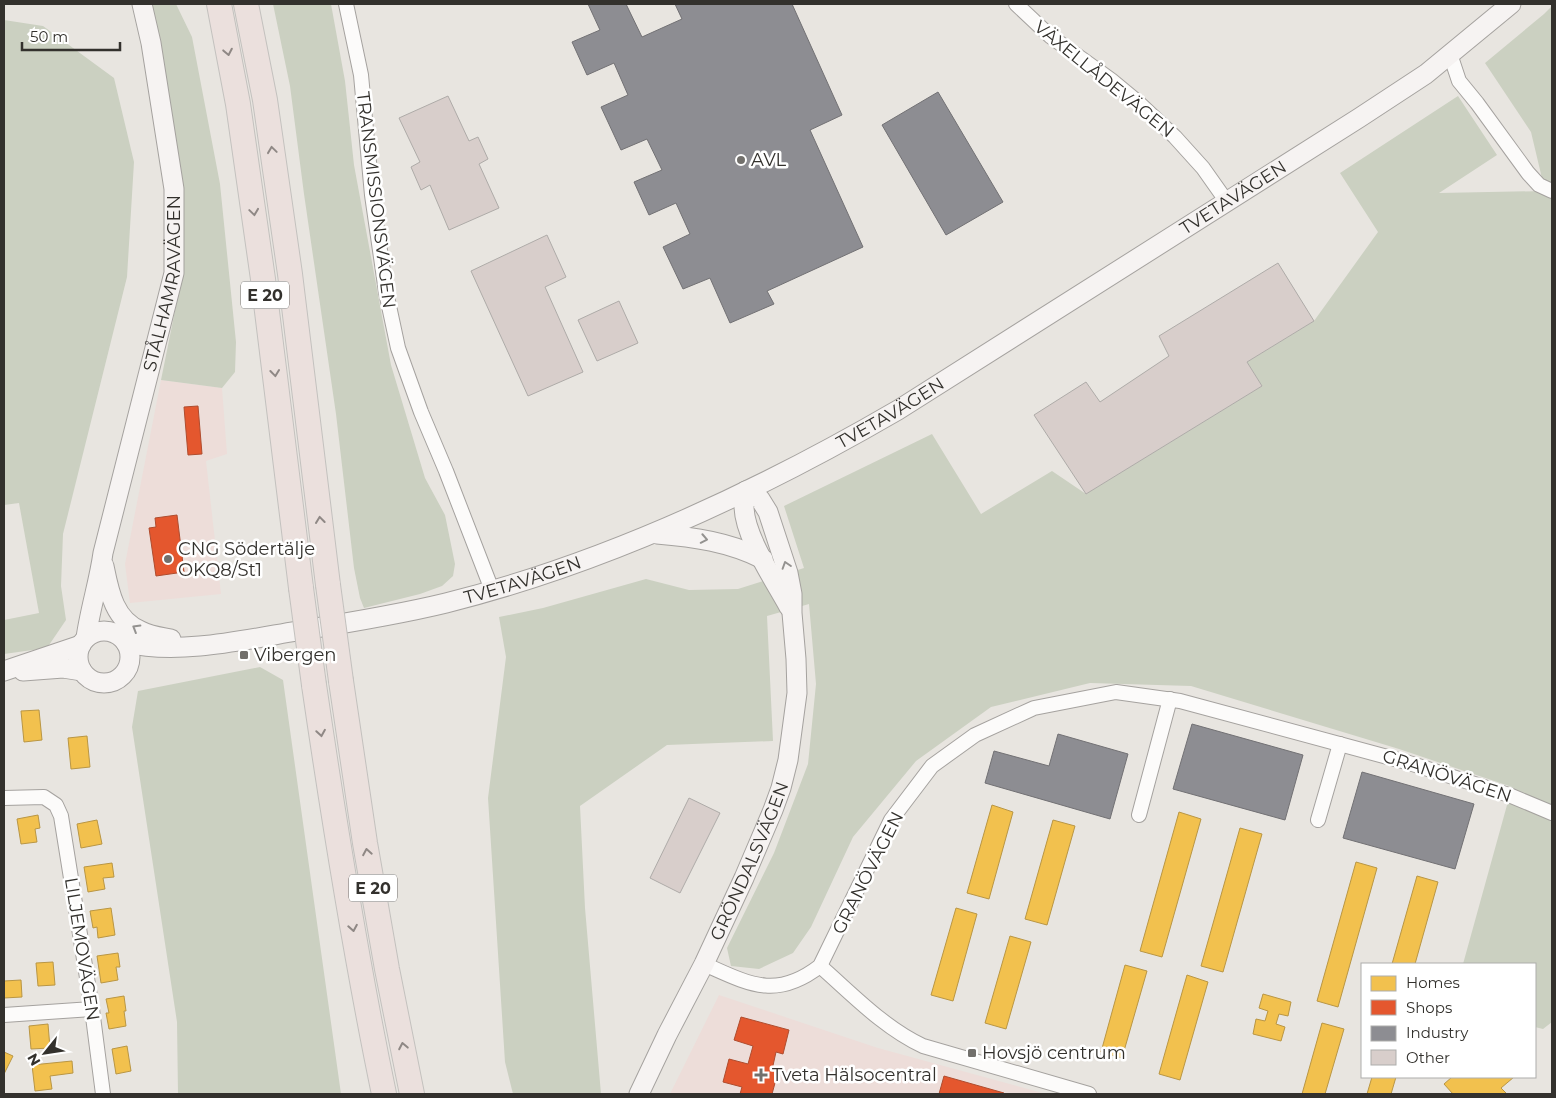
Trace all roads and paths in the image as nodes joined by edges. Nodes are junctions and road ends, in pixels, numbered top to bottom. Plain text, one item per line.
1 (142, 4) edge
2 (219, 4) edge
3 (246, 4) edge
4 (346, 4) edge
5 (1016, 4) edge
6 (1511, 4) edge
7 (1450, 54) junction
8 (1552, 192) edge
9 (1227, 202) junction
10 (746, 491) junction
11 (656, 534) junction
12 (762, 560) junction
13 (101, 568) junction
14 (492, 590) junction
15 (792, 613) junction
16 (111, 632) junction
17 (84, 641) junction
18 (126, 643) junction
19 (195, 646) junction
20 (129, 667) junction
21 (4, 671) edge
22 (82, 671) junction
23 (1170, 699) junction
24 (1340, 744) junction
25 (4, 798) edge
26 (1552, 812) edge
27 (1139, 815) dead end
28 (1318, 820) dead end
29 (704, 964) junction
30 (820, 966) junction
31 (92, 1009) junction
32 (4, 1015) edge
33 (103, 1094) edge
34 (384, 1094) edge
35 (412, 1094) edge
36 (639, 1094) edge
37 (1089, 1094) edge

1 - 13 main road, STÅLHAMRAVÄGEN
2 -> 34 highway, E 20, bridge
35 -> 3 highway, E 20, bridge
4 - 14 street, TRANSMISSIONSVÄGEN
5 - 9 street, VÄXELLÅDEVÄGEN
6 - 7 main road, TVETAVÄGEN
7 - 8 street
7 - 9 main road, TVETAVÄGEN
9 - 10 main road, TVETAVÄGEN
10 - 11 main road, TVETAVÄGEN
10 - 12 main road, GRÖNDALSVÄGEN
15 -> 10 main road, GRÖNDALSVÄGEN
11 -> 12 main road
11 - 14 main road, TVETAVÄGEN
12 - 15 main road, GRÖNDALSVÄGEN
13 - 16 main road, STÅLHAMRAVÄGEN
13 - 17 main road, STÅLHAMRAVÄGEN
19 -> 13 main road, STÅLHAMRAVÄGEN
14 - 19 main road, TVETAVÄGEN
15 - 29 main road, GRÖNDALSVÄGEN
16 - 17 main road
16 - 18 main road
17 - 21 main road
17 - 22 main road
18 - 19 main road, TVETAVÄGEN
18 - 20 main road
19 - 20 main road, TVETAVÄGEN
20 - 22 main road
21 - 22 main road
23 - 24 street, GRANÖVÄGEN
23 - 27 street
23 - 30 street, GRANÖVÄGEN
24 - 26 street, GRANÖVÄGEN
24 - 28 street
25 - 31 street, LILJEMOVÄGEN
29 - 30 street
29 - 36 main road, GRÖNDALSVÄGEN
30 - 37 street
31 - 32 street
31 - 33 street, LILJEMOVÄGEN

